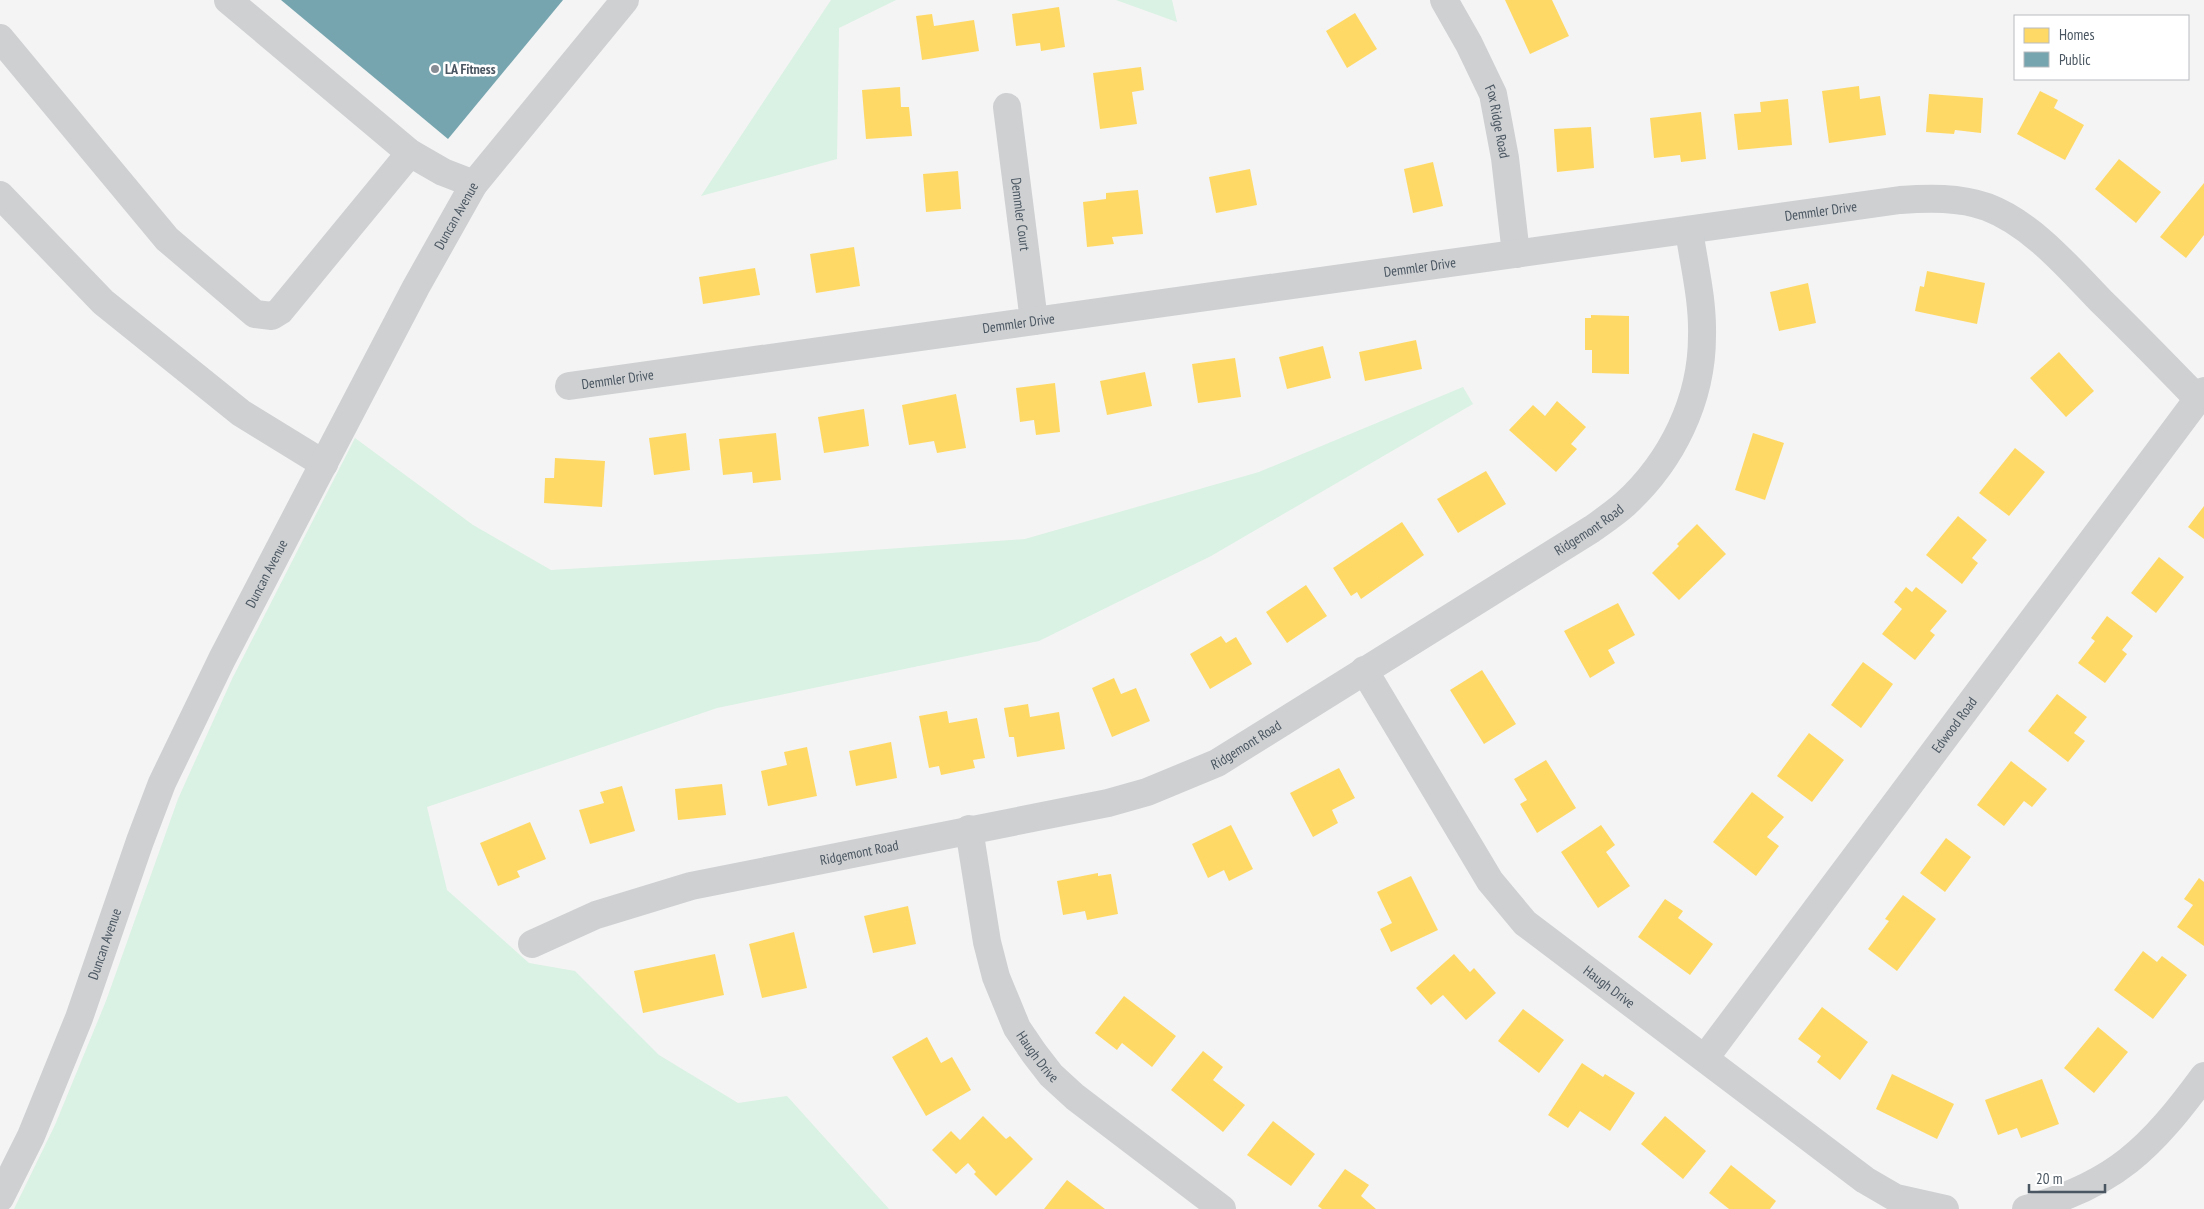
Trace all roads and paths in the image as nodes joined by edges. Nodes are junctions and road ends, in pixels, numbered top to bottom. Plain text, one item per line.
1 (228, 0) edge
2 (625, 0) edge
3 (1444, 0) edge
4 (0, 38) edge
5 (1007, 107) dead end
6 (410, 153) junction
7 (474, 184) junction
8 (0, 195) edge
9 (1689, 230) junction
10 (1516, 254) junction
11 (1034, 321) junction
12 (569, 386) dead end
13 (2201, 395) edge
14 (324, 464) junction
15 (1364, 670) junction
16 (969, 829) junction
17 (532, 944) dead end
18 (1705, 1058) junction
19 (2204, 1076) edge
20 (0, 1198) edge
21 (1222, 1209) edge
22 (1945, 1209) edge
23 (2026, 1209) edge

1 - 6 street
2 - 7 street, Duncan Avenue
3 - 10 street, Fox Ridge Road
4 - 6 street
5 - 11 street, Demmler Court
6 - 7 street
7 - 14 street, Duncan Avenue
8 - 14 street
9 - 10 street, Demmler Drive
9 - 13 street, Demmler Drive
9 - 15 street, Ridgemont Road
10 - 11 street, Demmler Drive
11 - 12 street, Demmler Drive
13 - 18 street, Edwood Road
14 - 20 street, Duncan Avenue
15 - 16 street, Ridgemont Road
15 - 18 street, Haugh Drive
16 - 17 street, Ridgemont Road
16 - 21 street, Haugh Drive
18 - 22 street, Haugh Drive
19 - 23 street

